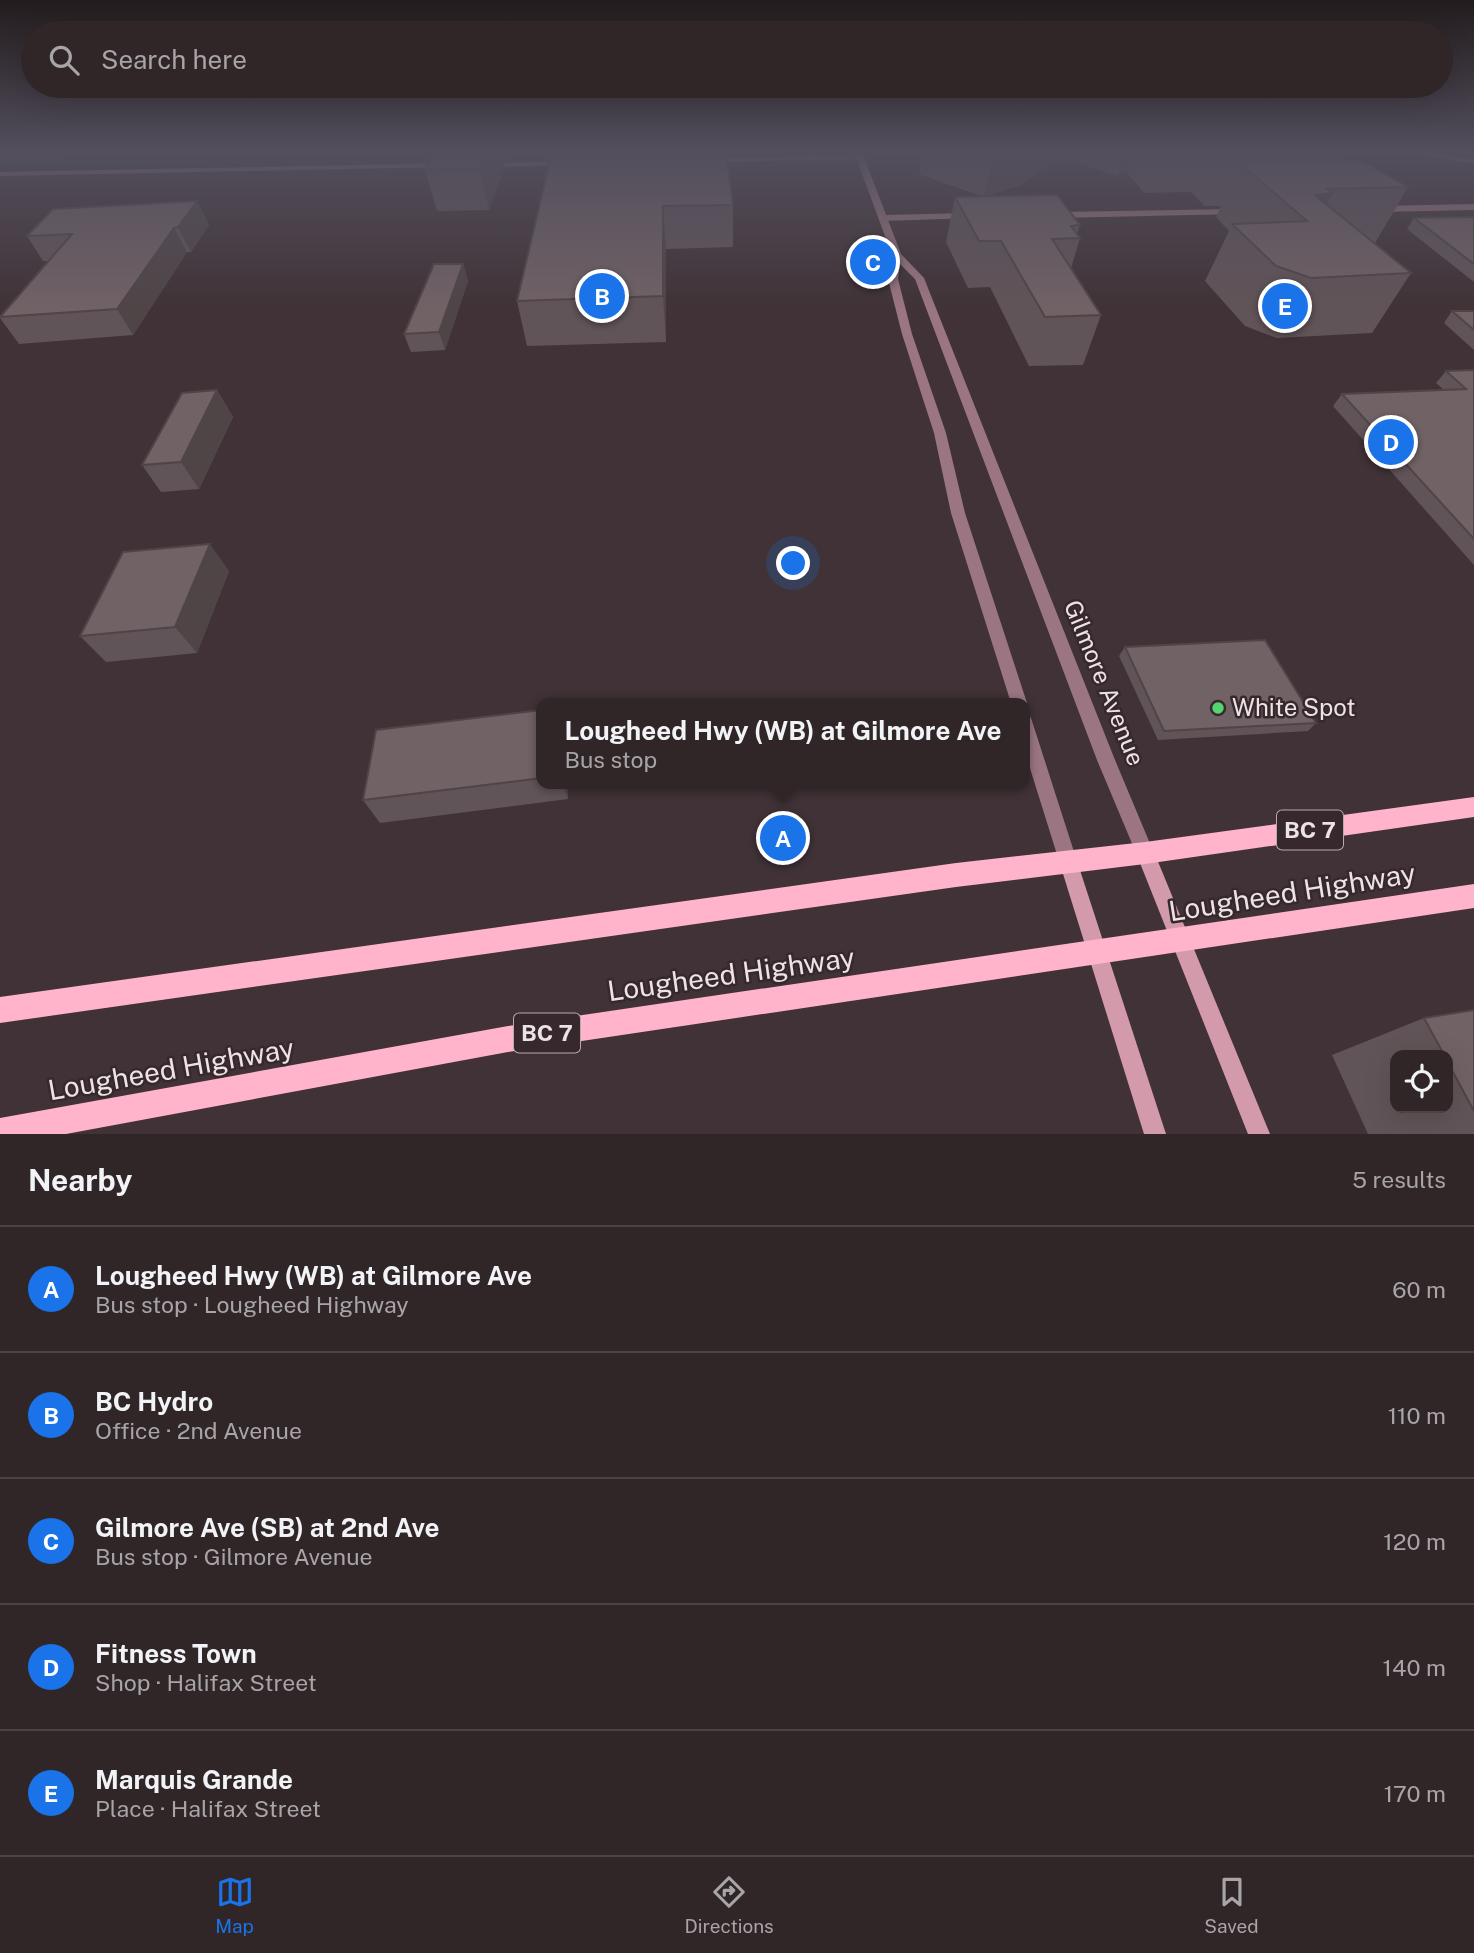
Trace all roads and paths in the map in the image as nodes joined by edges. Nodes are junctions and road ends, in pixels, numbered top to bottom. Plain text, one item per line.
1 (878, 205) edge
2 (1474, 207) edge
3 (1366, 209) edge
4 (1241, 212) edge
5 (1052, 215) edge
6 (984, 216) edge
7 (883, 218) junction
8 (897, 255) junction
9 (1017, 698) edge
10 (1030, 740) edge
11 (1474, 807) edge
12 (1145, 853) junction
13 (1068, 861) junction
14 (1474, 897) edge
15 (1182, 941) junction
16 (1096, 951) junction
17 (0, 1010) edge
18 (0, 1132) edge
19 (1155, 1134) edge
20 (1259, 1134) edge

1 - 7 street, Gilmore Avenue
2 - 3 street
4 - 5 street
6 - 7 street
7 - 8 street, Gilmore Avenue
8 - 9 street, Gilmore Avenue
8 - 12 street, Gilmore Avenue
10 - 13 street
11 - 12 main road, BC 7
12 - 13 main road, BC 7
12 - 15 main road, Gilmore Avenue
13 - 16 main road
13 - 17 main road, BC 7
14 - 15 main road, Lougheed Highway / BC 7
15 - 16 main road, Lougheed Highway / BC 7
15 - 20 main road, Gilmore Avenue
16 - 18 main road, Lougheed Highway / BC 7
16 - 19 main road

